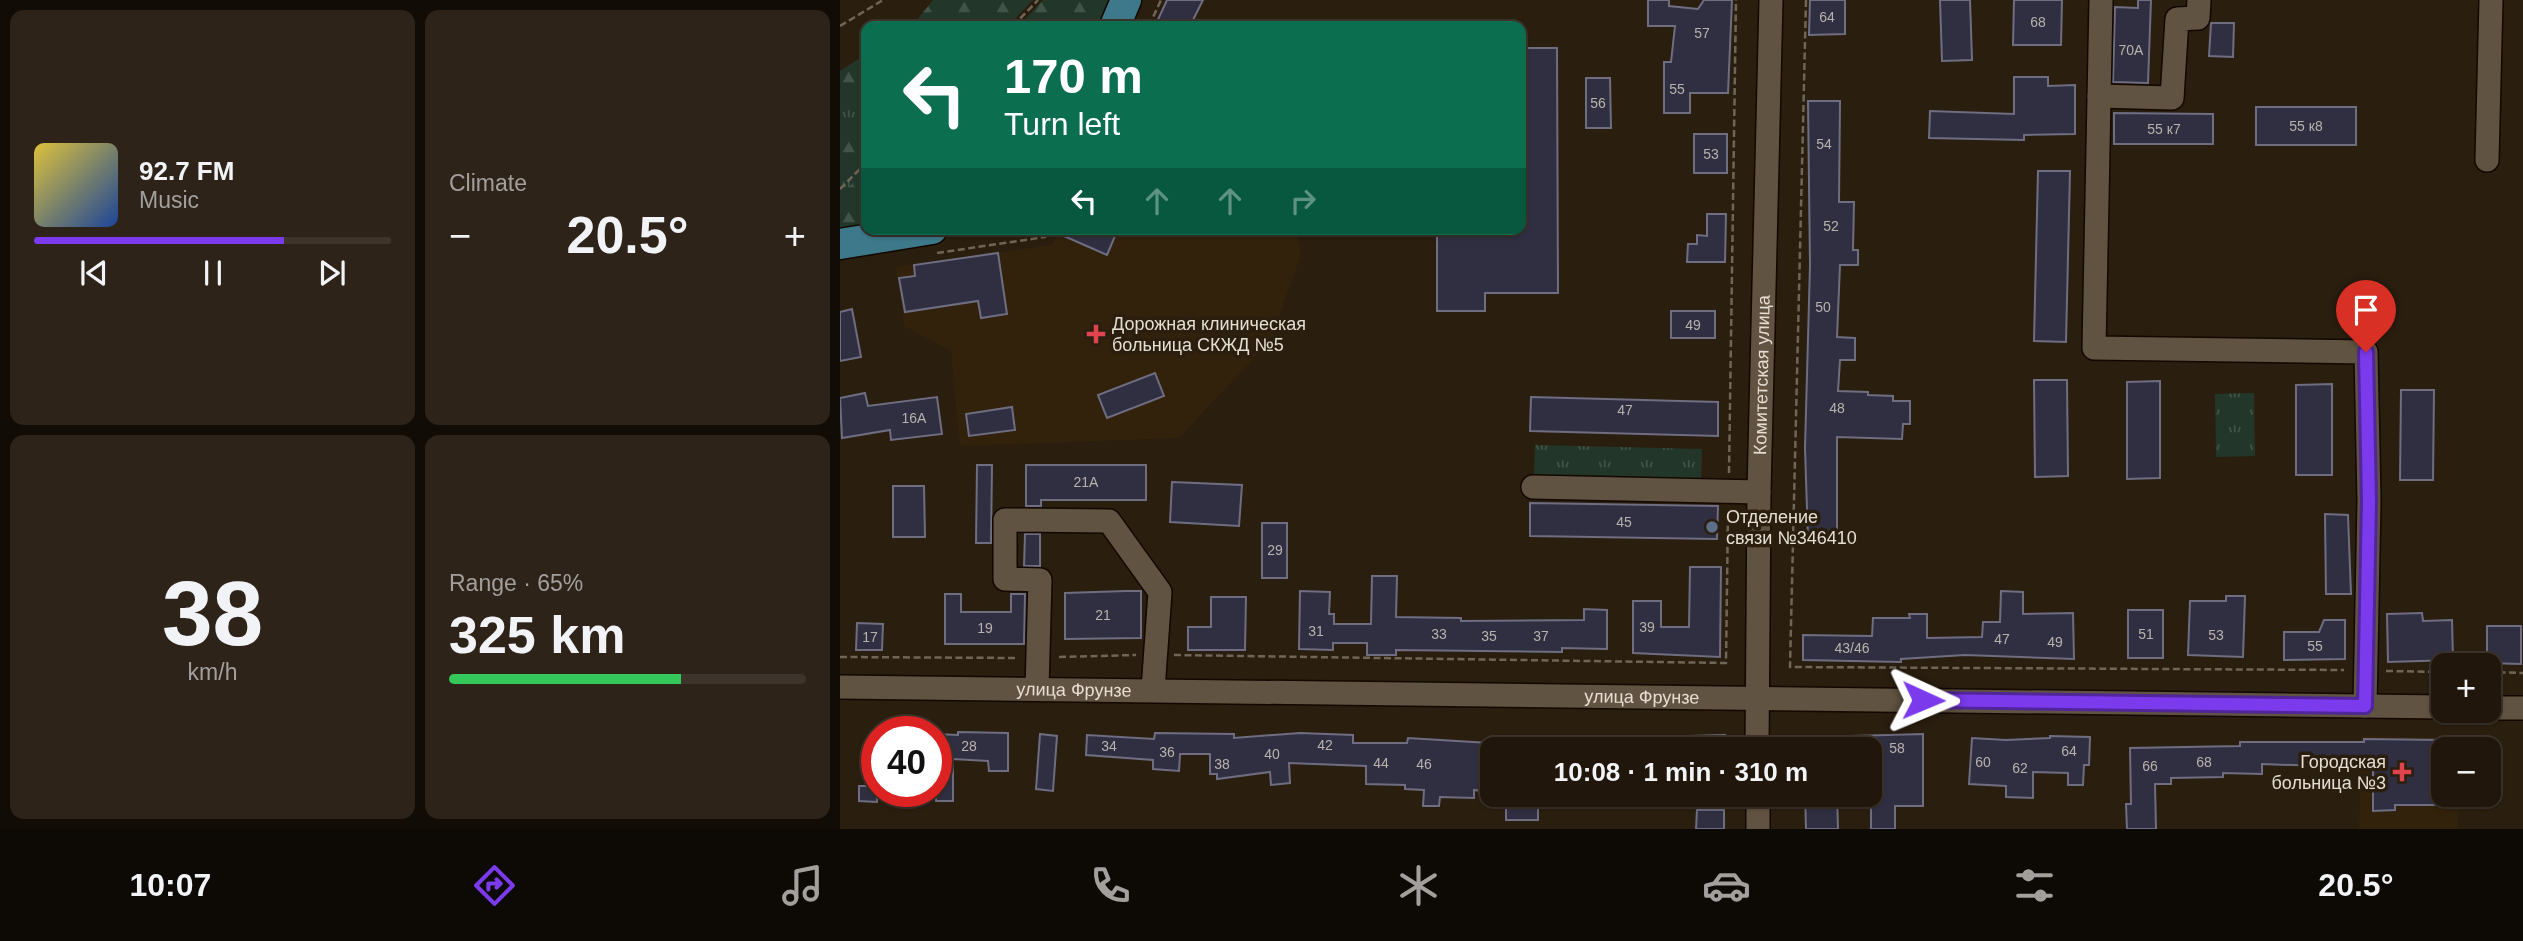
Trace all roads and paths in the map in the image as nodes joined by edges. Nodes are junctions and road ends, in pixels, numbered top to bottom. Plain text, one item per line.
1 (883, 0) edge
2 (1038, 0) edge
3 (1126, 0) edge
4 (1161, 0) edge
5 (1736, 0) edge
6 (1771, 0) edge
7 (1805, 0) edge
8 (2101, 0) edge
9 (2199, 0) edge
10 (2491, 0) edge
11 (1018, 21) edge
12 (1117, 21) edge
13 (1151, 21) edge
14 (840, 26) edge
15 (2099, 96) junction
16 (2487, 160) dead end
17 (861, 168) edge
18 (840, 189) edge
19 (1047, 235) edge
20 (934, 241) edge
21 (840, 244) edge
22 (1533, 487) dead end
23 (1728, 491) junction
24 (1759, 492) junction
25 (1156, 655) junction
26 (840, 657) edge
27 (1038, 658) junction
28 (2365, 671) junction
29 (2431, 672) edge
30 (2501, 672) edge
31 (2523, 673) edge
32 (840, 687) edge
33 (1037, 689) junction
34 (1153, 690) junction
35 (1757, 698) junction
36 (2365, 706) junction
37 (2431, 707) edge
38 (2501, 708) edge
39 (2523, 708) edge
40 (1757, 737) edge
41 (1758, 807) edge
42 (1758, 829) edge

1 - 14 path
2 - 11 path
3 - 12 main road
4 - 13 path
5 - 23 path
6 - 24 street, Комитетская улица
7 - 28 path
8 - 15 street
9 - 15 street
10 - 16 street
15 - 28 street
17 - 18 path
19 - 20 path
20 - 21 main road
22 - 23 street
23 - 24 street
23 - 25 path
24 - 35 street, Комитетская улица
25 - 27 path
25 - 27 street
25 - 34 street
26 - 27 path
27 - 33 street
28 - 29 path
28 - 36 street
30 - 31 path
32 - 33 street, улица Фрунзе
33 - 34 street, улица Фрунзе
34 - 35 street, улица Фрунзе
35 - 36 street, улица Фрунзе
35 - 40 street, Комитетская улица
36 - 37 street, улица Фрунзе
38 - 39 street
41 - 42 street

